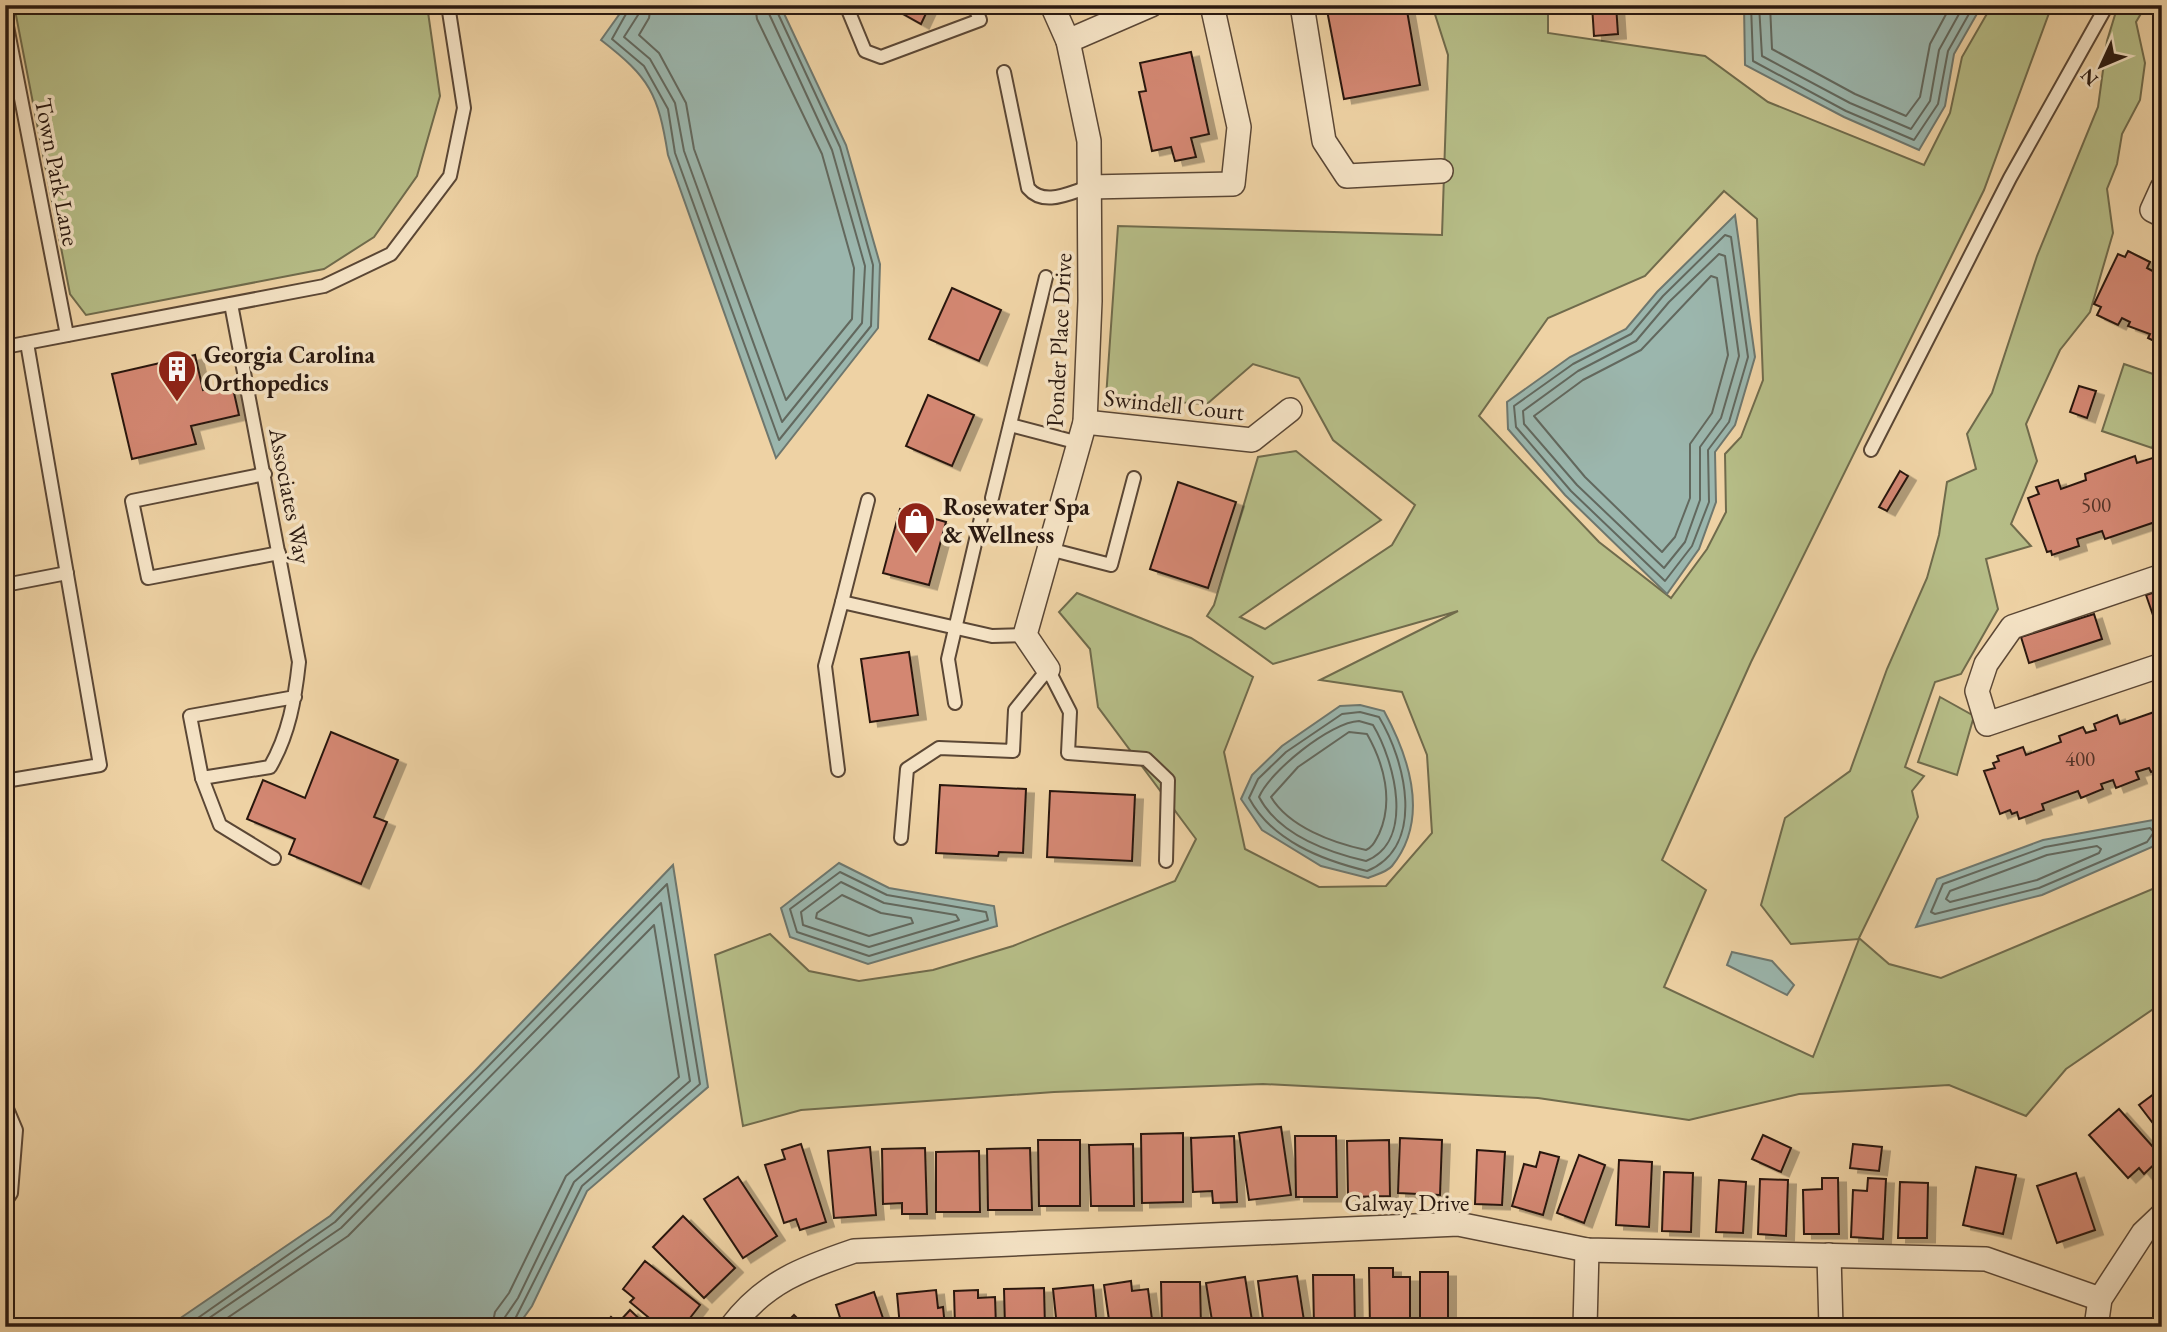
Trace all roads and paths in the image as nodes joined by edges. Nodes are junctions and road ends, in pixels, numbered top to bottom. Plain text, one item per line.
1 (448, 5) edge
2 (845, 5) edge
3 (974, 5) edge
4 (1052, 5) edge
5 (1150, 5) edge
6 (1212, 5) edge
7 (1302, 5) edge
8 (2107, 5) edge
9 (5, 16) edge
10 (1068, 41) junction
11 (9, 54) edge
12 (1004, 72) dead end
13 (1441, 171) dead end
14 (1089, 187) junction
15 (2162, 188) edge
16 (2162, 215) edge
17 (1046, 277) dead end
18 (230, 304) junction
19 (67, 335) junction
20 (27, 343) junction
21 (5, 347) edge
22 (1290, 410) dead end
23 (1010, 425) junction
24 (1082, 432) junction
25 (1871, 450) dead end
26 (265, 474) junction
27 (1133, 478) dead end
28 (992, 498) dead end
29 (867, 500) dead end
30 (981, 519) dead end
31 (1049, 549) junction
32 (279, 553) junction
33 (67, 573) junction
34 (2162, 576) edge
35 (5, 585) edge
36 (842, 602) junction
37 (954, 627) junction
38 (1025, 635) junction
39 (2162, 665) edge
40 (1048, 669) junction
41 (295, 697) junction
42 (955, 703) dead end
43 (838, 770) dead end
44 (202, 778) junction
45 (5, 781) edge
46 (901, 838) dead end
47 (275, 858) dead end
48 (1166, 861) dead end
49 (5, 1104) edge
50 (5, 1202) edge
51 (2162, 1215) edge
52 (1587, 1250) junction
53 (1829, 1255) junction
54 (2100, 1299) junction
55 (731, 1327) edge
56 (1585, 1327) edge
57 (1831, 1327) edge
58 (2096, 1327) edge

1 - 18 lane
2 - 3 lane
4 - 10 street, Ponder Place Drive
5 - 10 street
6 - 14 street
7 - 13 street
8 - 25 lane
9 - 11 lane, Town Park Lane
10 - 14 street, Ponder Place Drive
11 - 19 lane, Town Park Lane
12 - 14 lane
14 - 24 street, Ponder Place Drive
15 - 16 street
17 - 23 lane
18 - 19 lane
18 - 26 lane, Associates Way
19 - 20 lane
20 - 21 lane
20 - 33 lane
22 - 24 street, Swindell Court
23 - 24 lane
23 - 28 lane
24 - 31 street, Ponder Place Drive
26 - 32 lane, Associates Way
26 - 32 lane
27 - 31 lane
29 - 36 lane
30 - 37 lane
31 - 38 street, Ponder Place Drive
32 - 41 lane, Associates Way
33 - 35 lane
33 - 45 lane
34 - 39 street
36 - 37 lane
36 - 43 lane
37 - 38 lane
37 - 42 lane
38 - 40 street
40 - 46 lane
40 - 48 lane
41 - 44 lane, Associates Way
41 - 44 lane
44 - 47 lane
49 - 50 lane
51 - 54 street
52 - 53 street, Galway Drive
52 - 55 street, Galway Drive
52 - 56 street
53 - 54 street, Galway Drive
53 - 57 street
54 - 58 street

